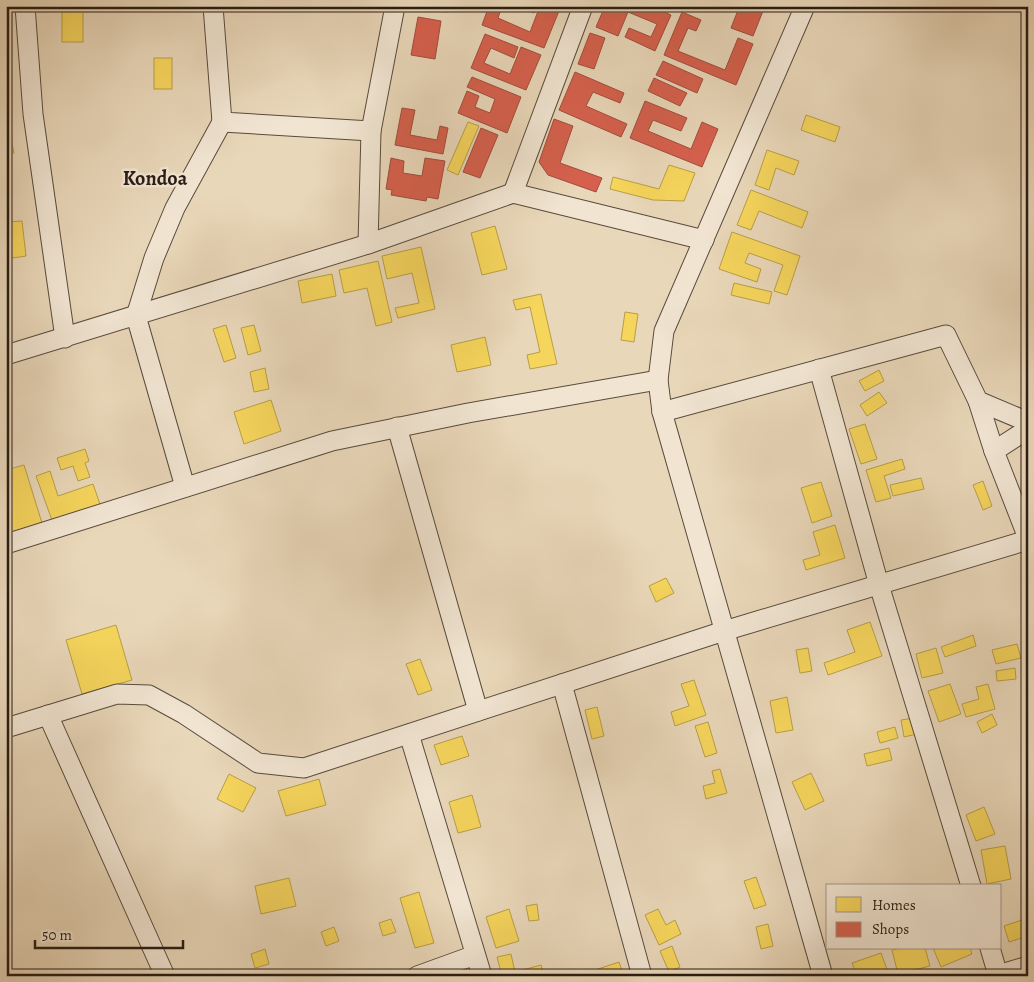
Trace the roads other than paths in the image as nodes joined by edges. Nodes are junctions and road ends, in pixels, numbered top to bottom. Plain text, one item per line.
1 (25, 6) edge
2 (213, 6) edge
3 (395, 6) edge
4 (583, 6) edge
5 (805, 6) edge
6 (222, 122) junction
7 (371, 130) junction
8 (512, 194) junction
9 (704, 240) junction
10 (368, 244) junction
11 (136, 316) junction
12 (65, 338) junction
13 (6, 355) edge
14 (819, 369) junction
15 (658, 380) junction
16 (978, 401) junction
17 (662, 412) junction
18 (1028, 422) edge
19 (397, 427) junction
20 (1028, 429) edge
21 (994, 451) junction
22 (186, 487) junction
23 (1028, 539) edge
24 (6, 544) edge
25 (879, 584) junction
26 (724, 631) junction
27 (562, 684) junction
28 (478, 711) junction
29 (48, 715) junction
30 (6, 728) edge
31 (409, 734) junction
32 (970, 884) edge
33 (990, 950) edge
34 (475, 955) junction
35 (1028, 966) edge
36 (996, 975) edge
37 (165, 976) edge
38 (417, 976) edge
39 (482, 976) edge
40 (642, 976) edge
41 (823, 976) edge

1 - 12 street
2 - 6 street
3 - 7 street
4 - 8 street
5 - 9 street
6 - 7 street
6 - 11 street
7 - 10 street
8 - 9 street
8 - 10 street
9 - 15 street
10 - 11 street
11 - 12 street
11 - 22 street
12 - 13 street
14 - 16 street
14 - 17 street
14 - 25 street
15 - 17 street
15 - 19 street
16 - 18 street
16 - 21 street
17 - 26 street
19 - 22 street
19 - 28 street
20 - 21 street
21 - 23 street
22 - 24 street
23 - 25 street
25 - 26 street
25 - 32 street
26 - 27 street
26 - 41 street
27 - 28 street
27 - 40 street
28 - 31 street
29 - 30 street
29 - 31 street
29 - 37 street
31 - 34 street
33 - 36 street
34 - 38 street
34 - 39 street
35 - 36 street

